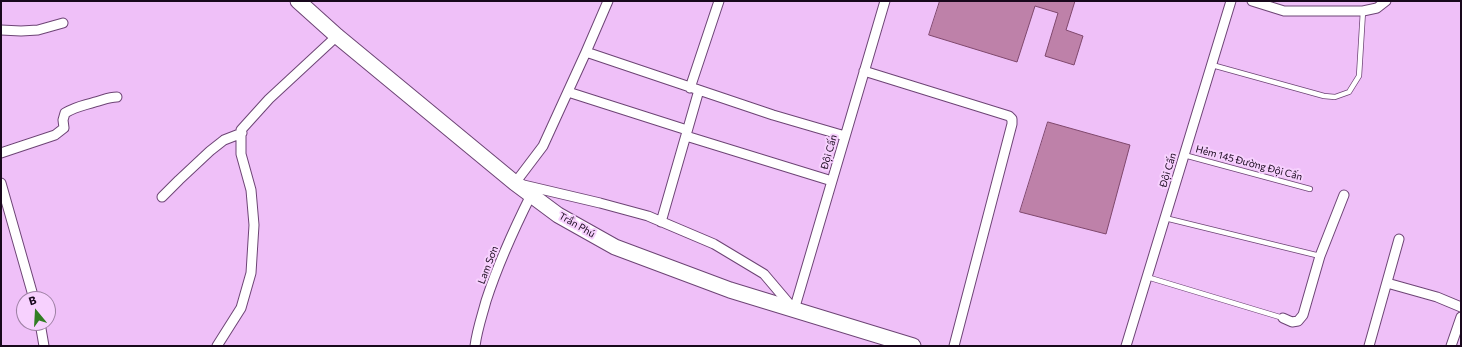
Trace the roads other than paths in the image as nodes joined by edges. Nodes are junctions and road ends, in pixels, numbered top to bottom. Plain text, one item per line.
1 (298, 1) edge
2 (608, 1) edge
3 (718, 1) edge
4 (885, 1) edge
5 (1231, 1) edge
6 (1252, 1) edge
7 (1386, 1) edge
8 (1363, 12) junction
9 (62, 23) dead end
10 (1, 30) edge
11 (337, 36) junction
12 (586, 52) junction
13 (1212, 65) junction
14 (864, 71) junction
15 (695, 89) junction
16 (568, 92) junction
17 (117, 97) dead end
18 (242, 133) junction
19 (686, 133) junction
20 (845, 136) junction
21 (1, 153) edge
22 (1184, 155) junction
23 (832, 181) junction
24 (1, 183) edge
25 (515, 183) junction
26 (1310, 189) dead end
27 (531, 195) junction
28 (1344, 195) dead end
29 (162, 197) dead end
30 (1165, 218) junction
31 (661, 222) junction
32 (1399, 240) dead end
33 (1320, 256) junction
34 (1147, 277) junction
35 (1387, 282) junction
36 (32, 291) edge
37 (1461, 307) edge
38 (794, 310) junction
39 (1283, 318) joint
40 (1461, 318) edge
41 (41, 331) edge
42 (44, 346) edge
43 (217, 346) edge
44 (476, 346) edge
45 (913, 346) edge
46 (954, 346) edge
47 (1126, 346) edge
48 (1369, 346) edge
49 (1451, 346) edge

1 - 11 highway, Trần Phú
2 - 12 street
3 - 15 street
4 - 14 street, Đội Cấn
5 - 13 street, Đội Cấn
6 - 8 street
7 - 8 street
8 - 13 lane
9 - 10 street
11 - 18 street
11 - 25 highway, Trần Phú
12 - 15 street
12 - 16 street
13 - 22 street, Đội Cấn
14 - 20 street, Đội Cấn
14 - 46 street
15 - 19 street
15 - 20 street
16 - 19 street
16 - 25 street
17 - 21 street
18 - 29 street
18 - 43 street
19 - 23 street
19 - 31 street
20 - 23 street, Đội Cấn
22 - 26 lane, Hẻm 145 Đường Đội Cấn
22 - 30 street, Đội Cấn
23 - 38 street, Đội Cấn
24 - 36 street
25 - 27 highway, Trần Phú
25 - 31 street
27 - 38 highway, Trần Phú
27 - 44 street, Lam Sơn
28 - 33 street
30 - 33 lane
30 - 34 street, Đội Cấn
31 - 38 street
32 - 35 street
33 - 39 street
34 - 39 lane
34 - 47 street, Đội Cấn
35 - 37 street
35 - 48 street
38 - 45 highway, Trần Phú
40 - 49 street
41 - 42 street

